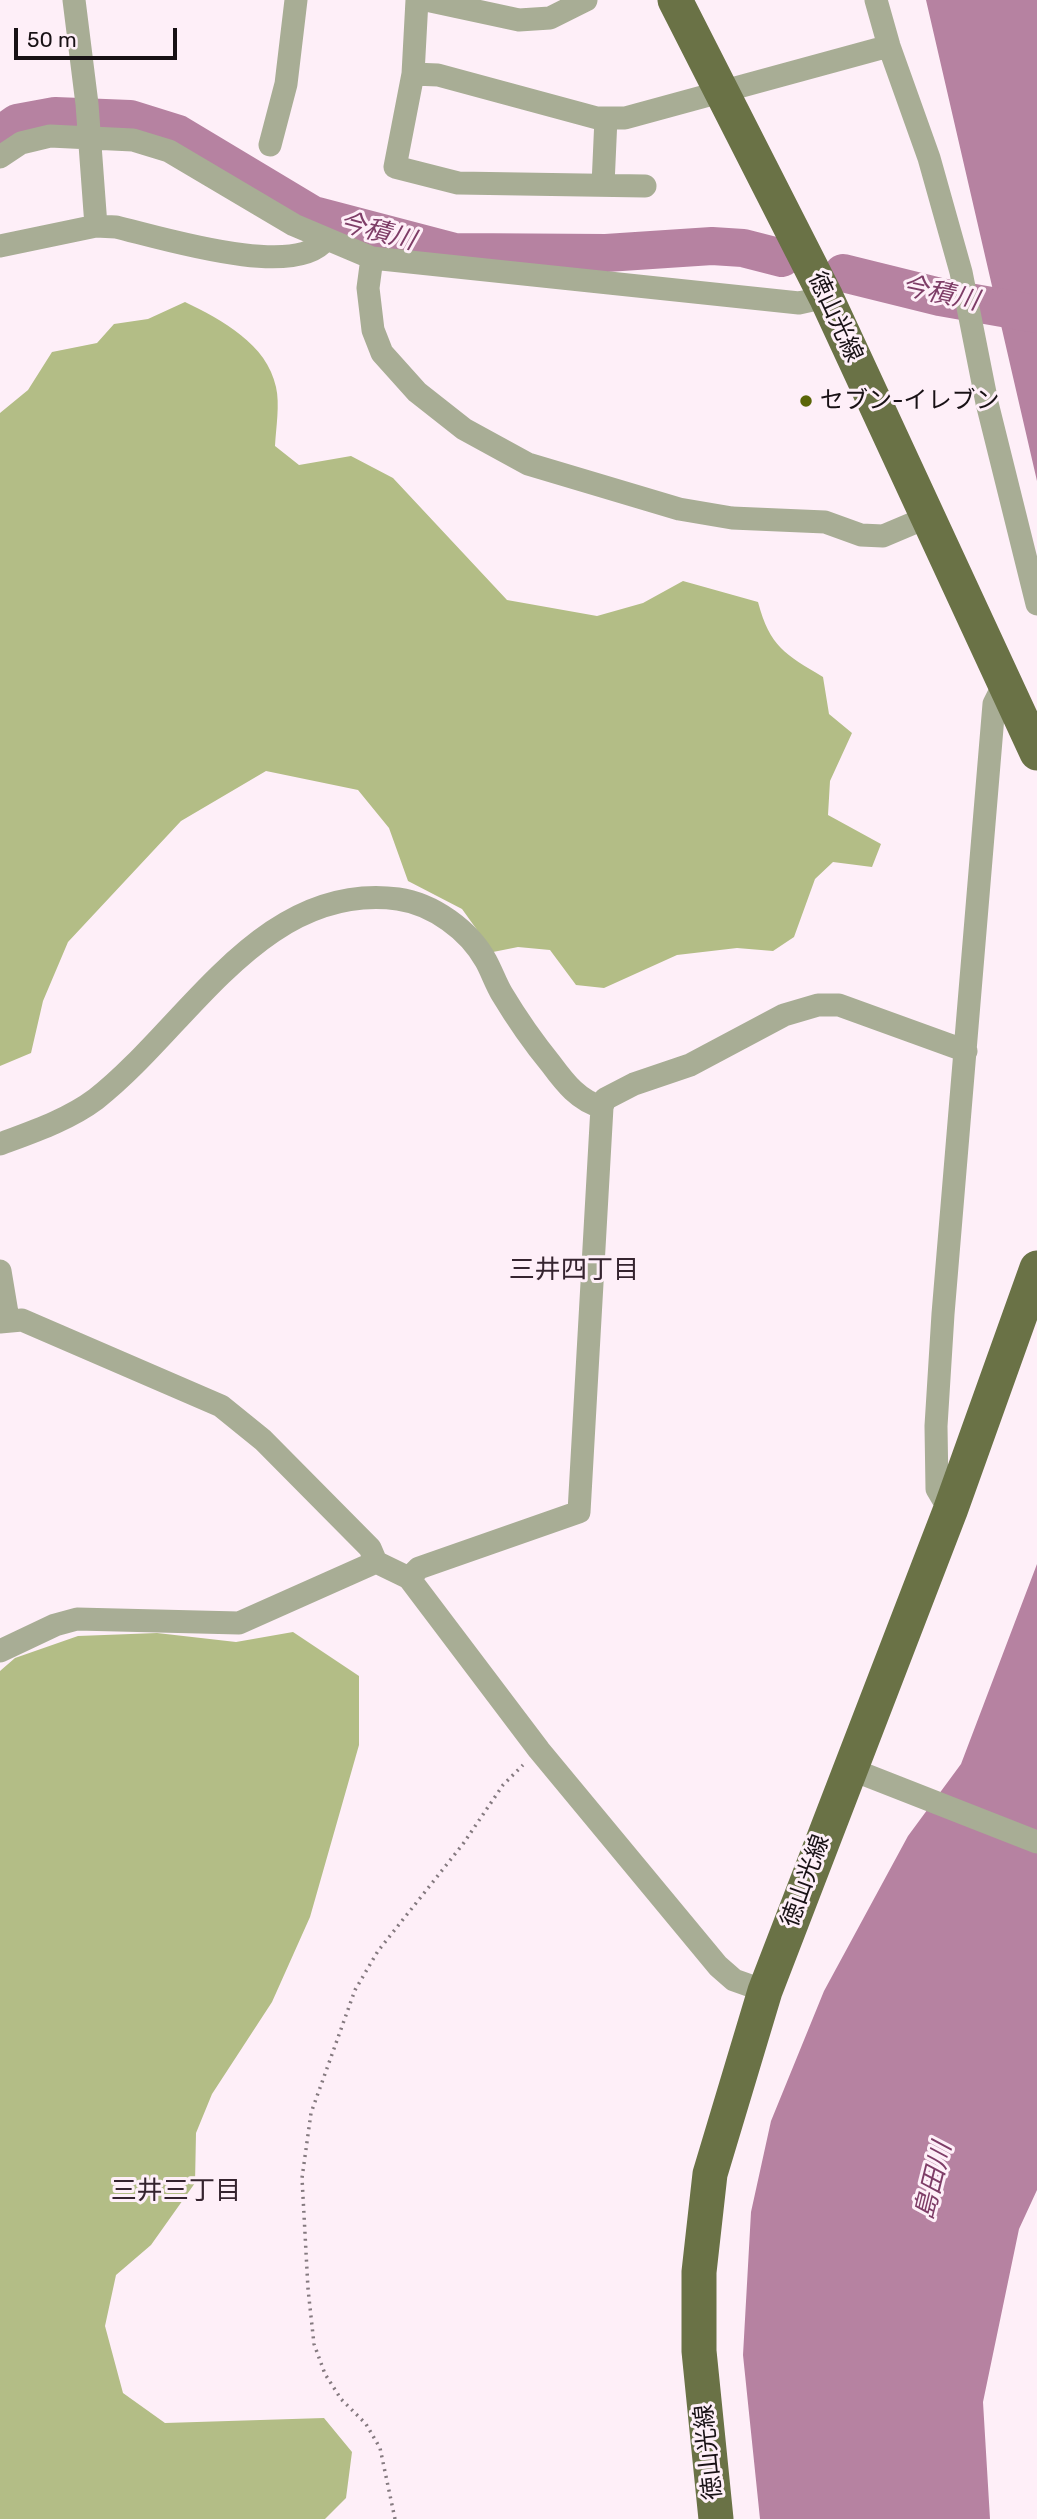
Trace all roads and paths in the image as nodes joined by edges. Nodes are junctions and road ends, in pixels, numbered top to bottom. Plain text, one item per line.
1 (74, 0) edge
2 (296, 0) edge
3 (417, 0) edge
4 (426, 0) edge
5 (586, 0) edge
6 (676, 0) edge
7 (876, 0) edge
8 (888, 46) junction
9 (413, 74) junction
10 (720, 91) junction
11 (606, 118) junction
12 (90, 136) junction
13 (270, 145) dead end
14 (0, 157) edge
15 (603, 185) junction
16 (645, 186) dead end
17 (96, 226) junction
18 (325, 240) junction
19 (0, 246) edge
20 (372, 258) junction
21 (826, 297) junction
22 (928, 517) junction
23 (1037, 604) edge
24 (1005, 682) junction
25 (1037, 753) edge
26 (966, 1051) junction
27 (602, 1107) junction
28 (0, 1144) edge
29 (1037, 1268) edge
30 (0, 1270) edge
31 (4, 1321) edge
32 (950, 1511) junction
33 (376, 1562) junction
34 (410, 1578) junction
35 (0, 1651) edge
36 (539, 1750) junction
37 (848, 1768) junction
38 (1037, 1842) edge
39 (765, 1991) junction
40 (395, 2519) edge
41 (716, 2519) edge

1 - 12 street
2 - 13 street
3 - 9 street
4 - 5 street
6 - 10 main road, 徳山光線
7 - 8 street
8 - 10 street
8 - 23 street
9 - 11 street
9 - 15 street
10 - 11 street
10 - 21 main road, 徳山光線
11 - 15 street
12 - 14 street
12 - 17 street
12 - 18 street
15 - 16 street
17 - 18 street
17 - 19 street
18 - 20 street
20 - 21 street
20 - 22 street
21 - 22 main road, 徳山光線
22 - 24 main road, 徳山光線
24 - 25 main road, 徳山光線
24 - 26 street
26 - 27 street
26 - 32 street
27 - 28 street
27 - 34 street
29 - 32 main road, 徳山光線
30 - 31 street
31 - 33 street
32 - 37 main road, 徳山光線
33 - 34 street
33 - 35 street
34 - 36 street
36 - 39 street
36 - 40 path
37 - 38 street
37 - 39 main road, 徳山光線
39 - 41 main road, 徳山光線

